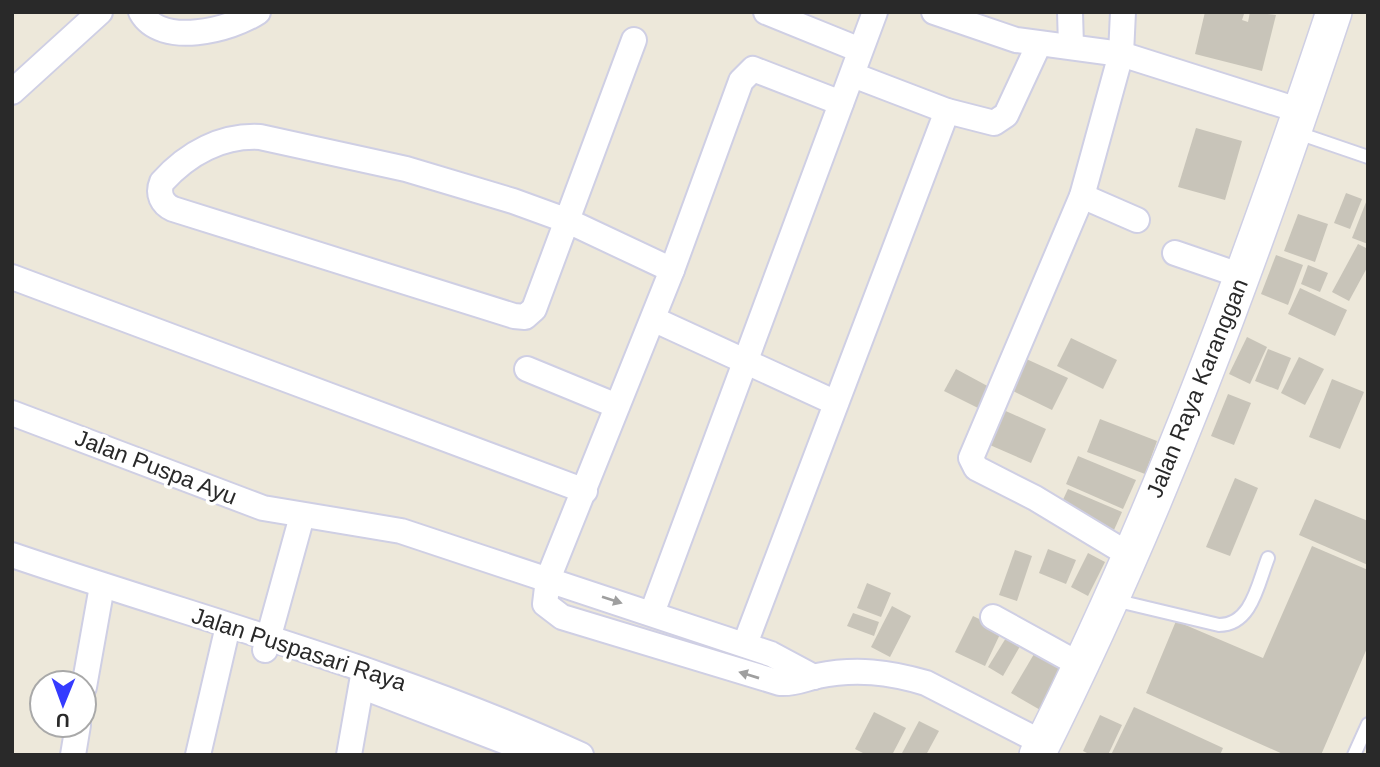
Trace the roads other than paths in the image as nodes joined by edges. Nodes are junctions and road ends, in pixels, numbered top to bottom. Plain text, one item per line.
1 (100, 12) edge
2 (141, 12) edge
3 (258, 12) edge
4 (766, 12) edge
5 (875, 12) edge
6 (934, 12) edge
7 (1070, 12) edge
8 (1123, 12) edge
9 (1334, 12) edge
10 (634, 40) dead end
11 (1039, 44) junction
12 (1072, 46) junction
13 (860, 50) junction
14 (1121, 54) junction
15 (853, 75) junction
16 (12, 92) edge
17 (841, 103) junction
18 (947, 111) junction
19 (1298, 122) junction
20 (1368, 157) edge
21 (1082, 196) junction
22 (1137, 220) dead end
23 (569, 222) junction
24 (1175, 253) dead end
25 (672, 270) junction
26 (12, 276) edge
27 (1241, 276) junction
28 (653, 319) junction
29 (746, 360) junction
30 (527, 369) dead end
31 (836, 403) junction
32 (617, 406) junction
33 (12, 413) edge
34 (585, 491) junction
35 (302, 516) junction
36 (12, 555) edge
37 (1131, 556) junction
38 (1268, 558) dead end
39 (12, 571) edge
40 (548, 579) junction
41 (100, 593) junction
42 (1112, 600) junction
43 (652, 613) junction
44 (993, 617) dead end
45 (234, 635) junction
46 (267, 644) junction
47 (745, 644) junction
48 (1082, 666) junction
49 (87, 669) edge
50 (814, 677) junction
51 (362, 678) junction
52 (1368, 724) edge
53 (1040, 749) edge
54 (198, 755) edge
55 (214, 755) edge
56 (349, 755) edge
57 (540, 755) edge
58 (581, 755) edge
59 (1354, 755) edge

1 - 16 street
2 - 3 street
4 - 13 street
5 - 13 street
6 - 11 street
7 - 12 street
8 - 14 street
9 - 19 street, Jalan Raya Karanggan
10 - 23 street
11 - 12 street
11 - 18 street
12 - 14 street
13 - 15 street
14 - 19 street
14 - 21 street
15 - 17 street
15 - 18 street
17 - 25 street
17 - 29 street
18 - 31 street
19 - 20 lane
19 - 27 street, Jalan Raya Karanggan
21 - 22 street
21 - 37 street
23 - 23 street
23 - 25 street
24 - 27 street
25 - 28 street
26 - 34 street
27 - 37 street, Jalan Raya Karanggan
28 - 29 street
28 - 32 street
29 - 31 street
29 - 43 street
30 - 32 street
31 - 47 street
32 - 34 street
33 - 35 street, Jalan Puspa Ayu
34 - 40 street
35 - 40 street, Jalan Puspa Ayu
35 - 46 street
36 - 41 street, Jalan Puspasari Raya
37 - 42 street, Jalan Raya Karanggan
38 - 42 lane
39 - 41 street, Jalan Puspasari Raya
40 -> 43 street, Jalan Puspa Ayu
50 -> 40 street
41 - 45 street, Jalan Puspasari Raya
41 - 49 street
42 - 48 street, Jalan Raya Karanggan
43 - 47 street, Jalan Puspa Ayu
44 - 48 street
45 - 46 street, Jalan Puspasari Raya
45 - 54 street
45 - 55 street
46 - 51 street, Jalan Puspasari Raya
47 - 50 street, Jalan Puspa Ayu
48 - 53 street, Jalan Raya Karanggan
50 - 53 street
51 - 56 street
51 - 57 street, Jalan Puspasari Raya
51 - 58 street, Jalan Puspasari Raya
52 - 59 lane

